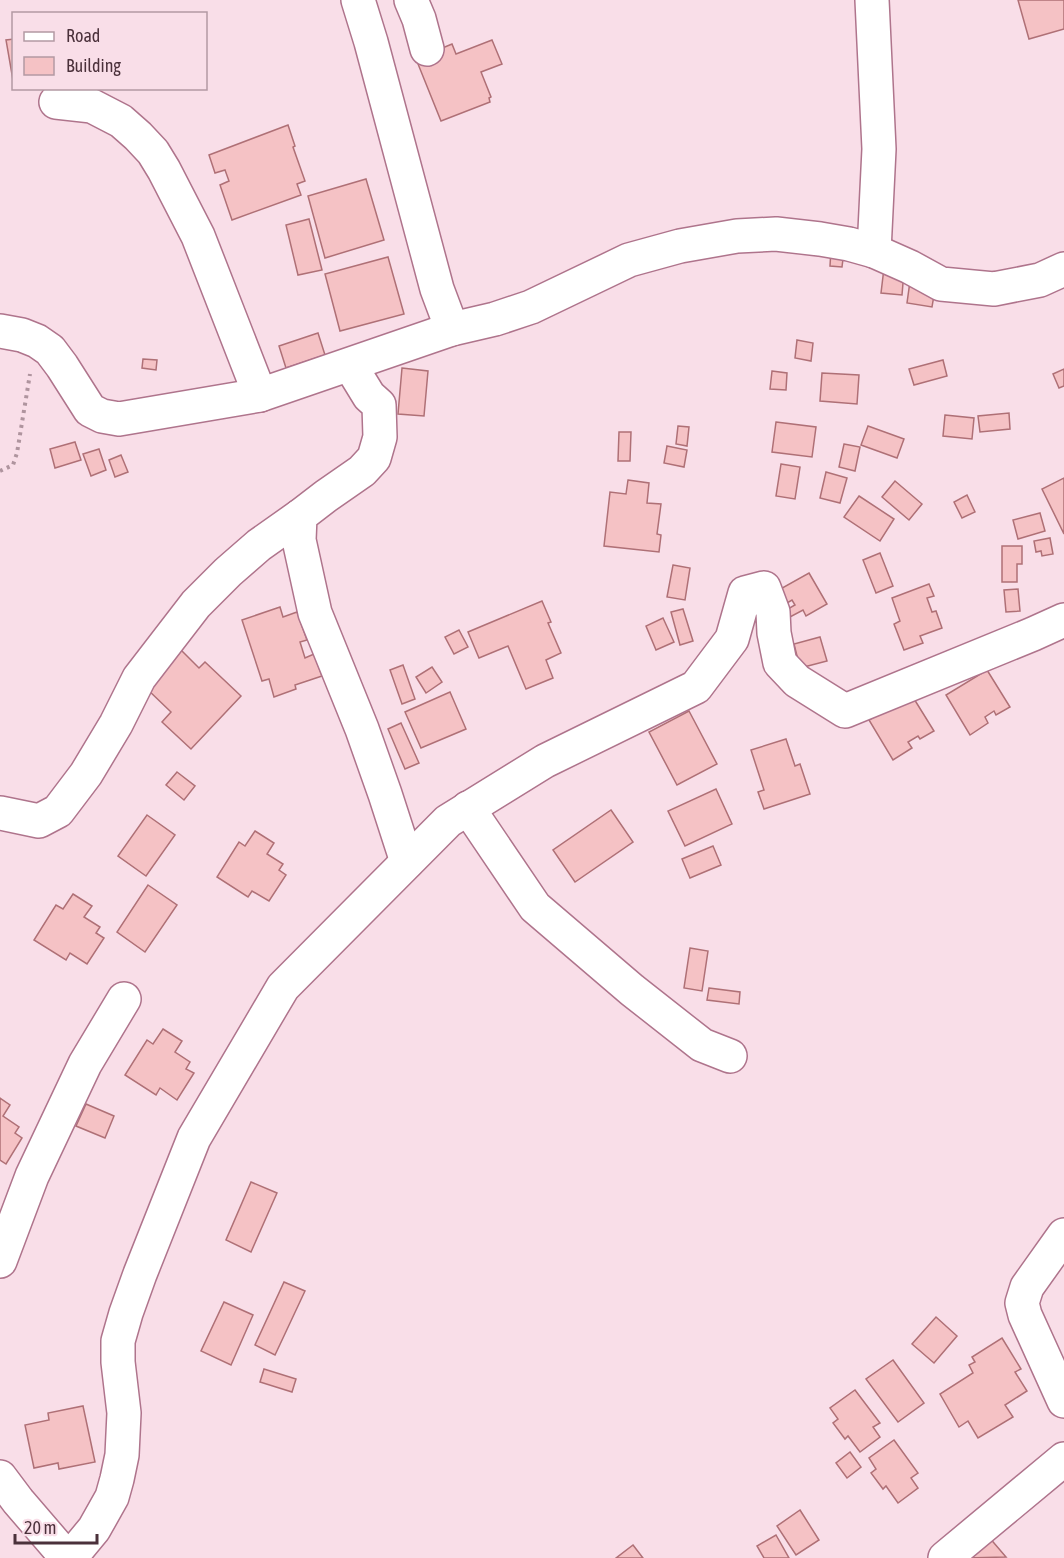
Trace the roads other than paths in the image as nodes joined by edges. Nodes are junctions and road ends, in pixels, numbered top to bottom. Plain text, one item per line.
1 (358, 0) edge
2 (411, 0) edge
3 (872, 0) edge
4 (427, 49) dead end
5 (56, 102) dead end
6 (874, 250) junction
7 (1064, 269) edge
8 (452, 329) junction
9 (0, 331) edge
10 (350, 365) junction
11 (260, 395) junction
12 (300, 516) junction
13 (1064, 620) edge
14 (468, 808) junction
15 (0, 813) edge
16 (407, 862) junction
17 (124, 999) dead end
18 (730, 1056) dead end
19 (1064, 1235) edge
20 (0, 1261) edge
21 (1064, 1401) edge
22 (1064, 1459) edge
23 (0, 1477) edge
24 (68, 1558) edge
25 (945, 1558) edge

1 - 8 street
2 - 4 street
3 - 6 street
5 - 11 street
6 - 7 street
6 - 8 street
8 - 10 street
9 - 11 street
10 - 11 street
10 - 12 street
12 - 15 street
12 - 16 street
13 - 14 street
14 - 16 street
14 - 18 street
16 - 24 street
17 - 20 street
19 - 21 street
22 - 25 street
23 - 24 street

